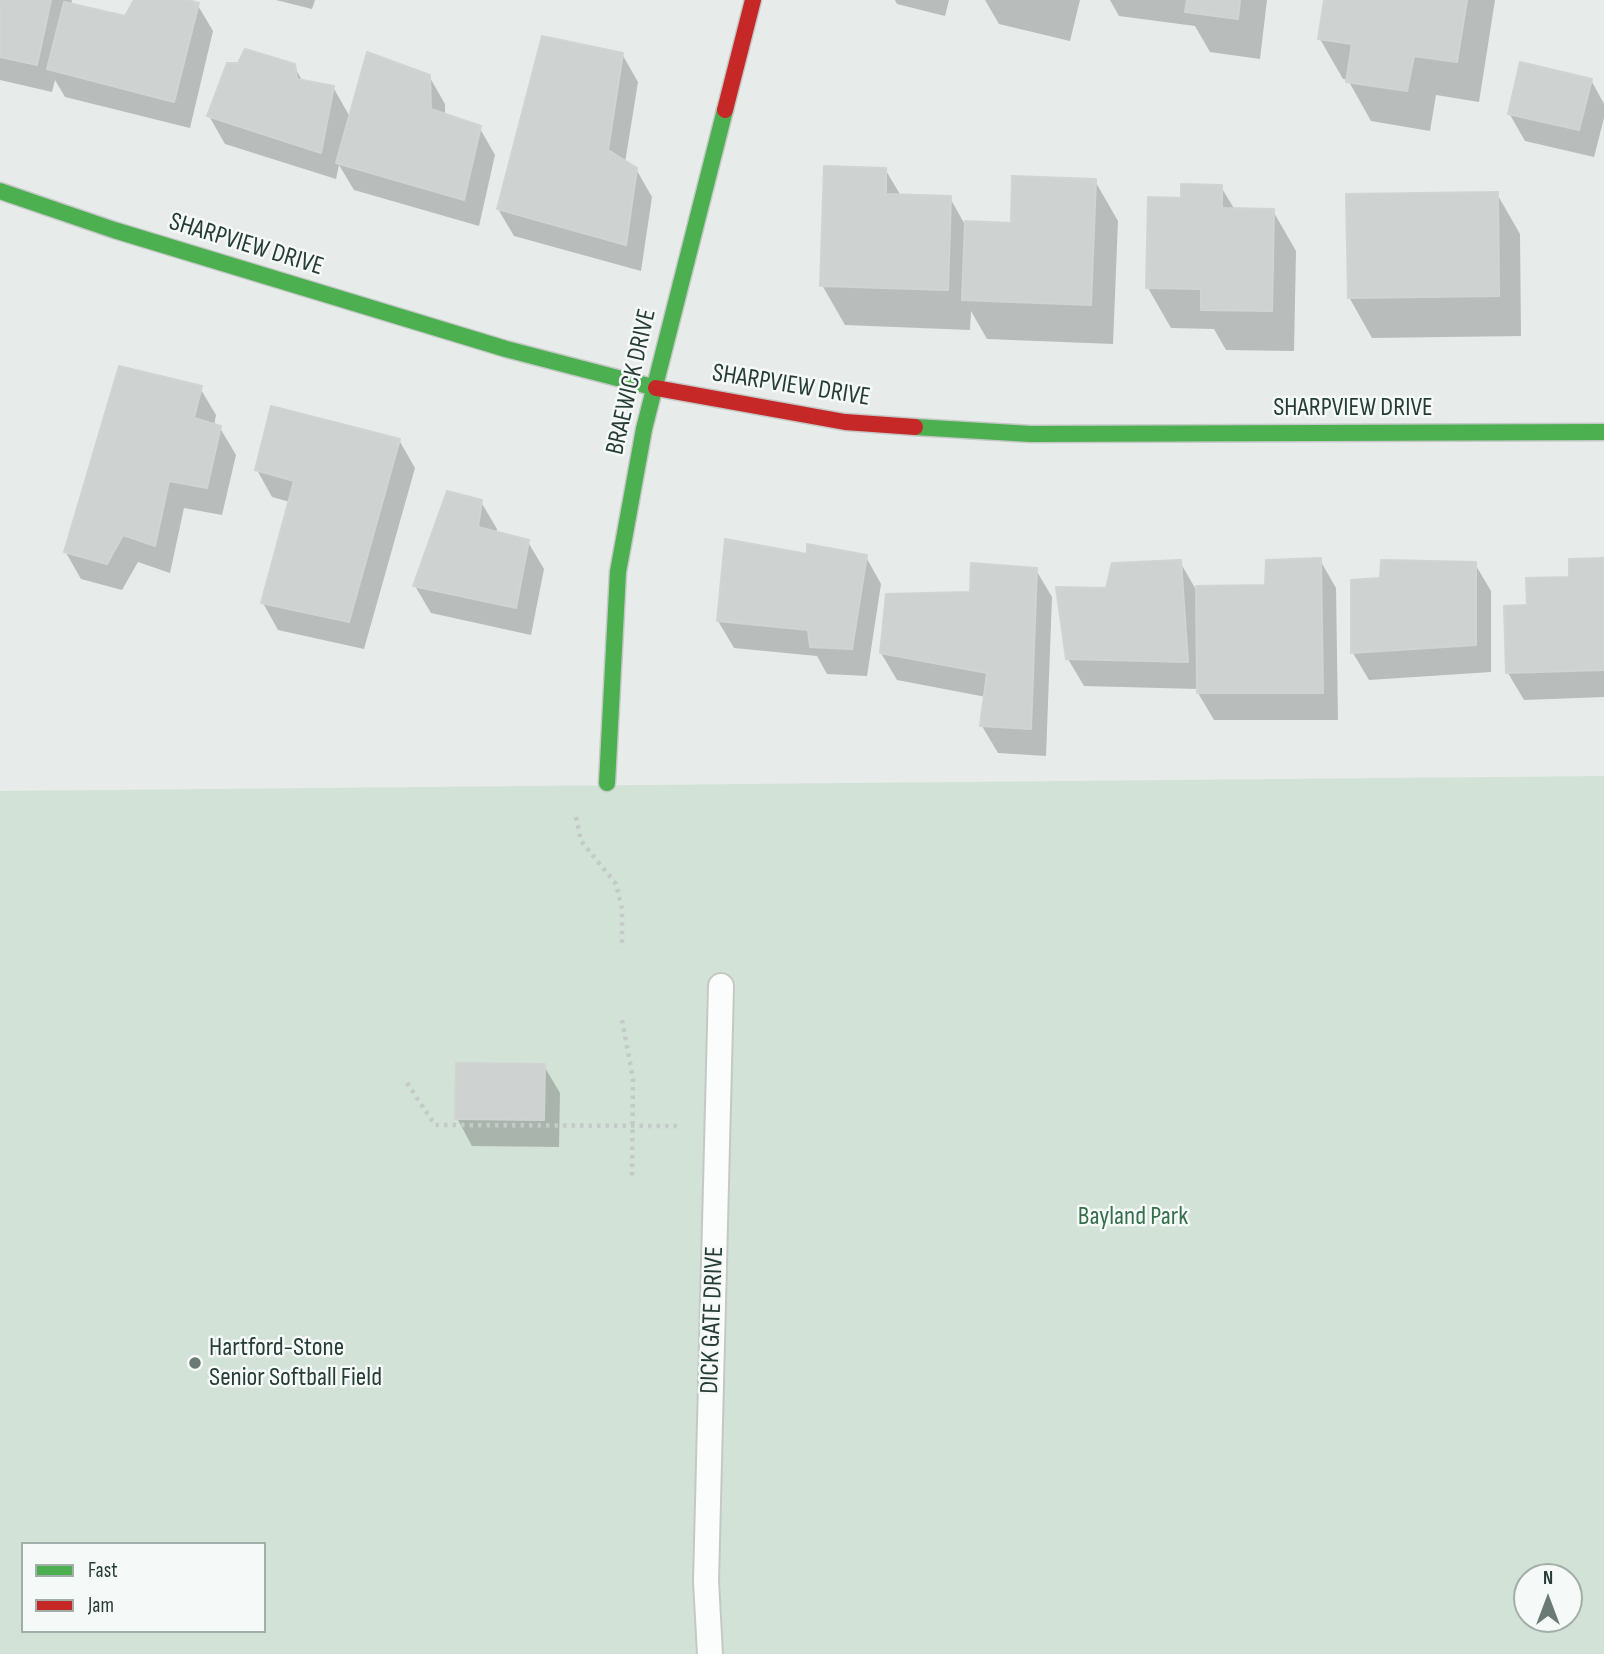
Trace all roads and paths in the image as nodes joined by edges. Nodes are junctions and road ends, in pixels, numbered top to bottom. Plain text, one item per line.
1 (753, 0) edge
2 (0, 191) edge
3 (654, 388) junction
4 (1604, 432) edge
5 (607, 783) dead end
6 (574, 807) dead end
7 (622, 948) dead end
8 (721, 986) dead end
9 (622, 1020) dead end
10 (407, 1083) dead end
11 (632, 1126) junction
12 (687, 1126) dead end
13 (632, 1177) dead end
14 (710, 1654) edge

1 - 3 street, BRAEWICK DRIVE
2 - 3 street, SHARPVIEW DRIVE
3 - 4 street, SHARPVIEW DRIVE
3 - 5 street, BRAEWICK DRIVE
6 - 7 path
8 - 14 lane, DICK GATE DRIVE
9 - 11 path
10 - 11 path
11 - 12 path
11 - 13 path

